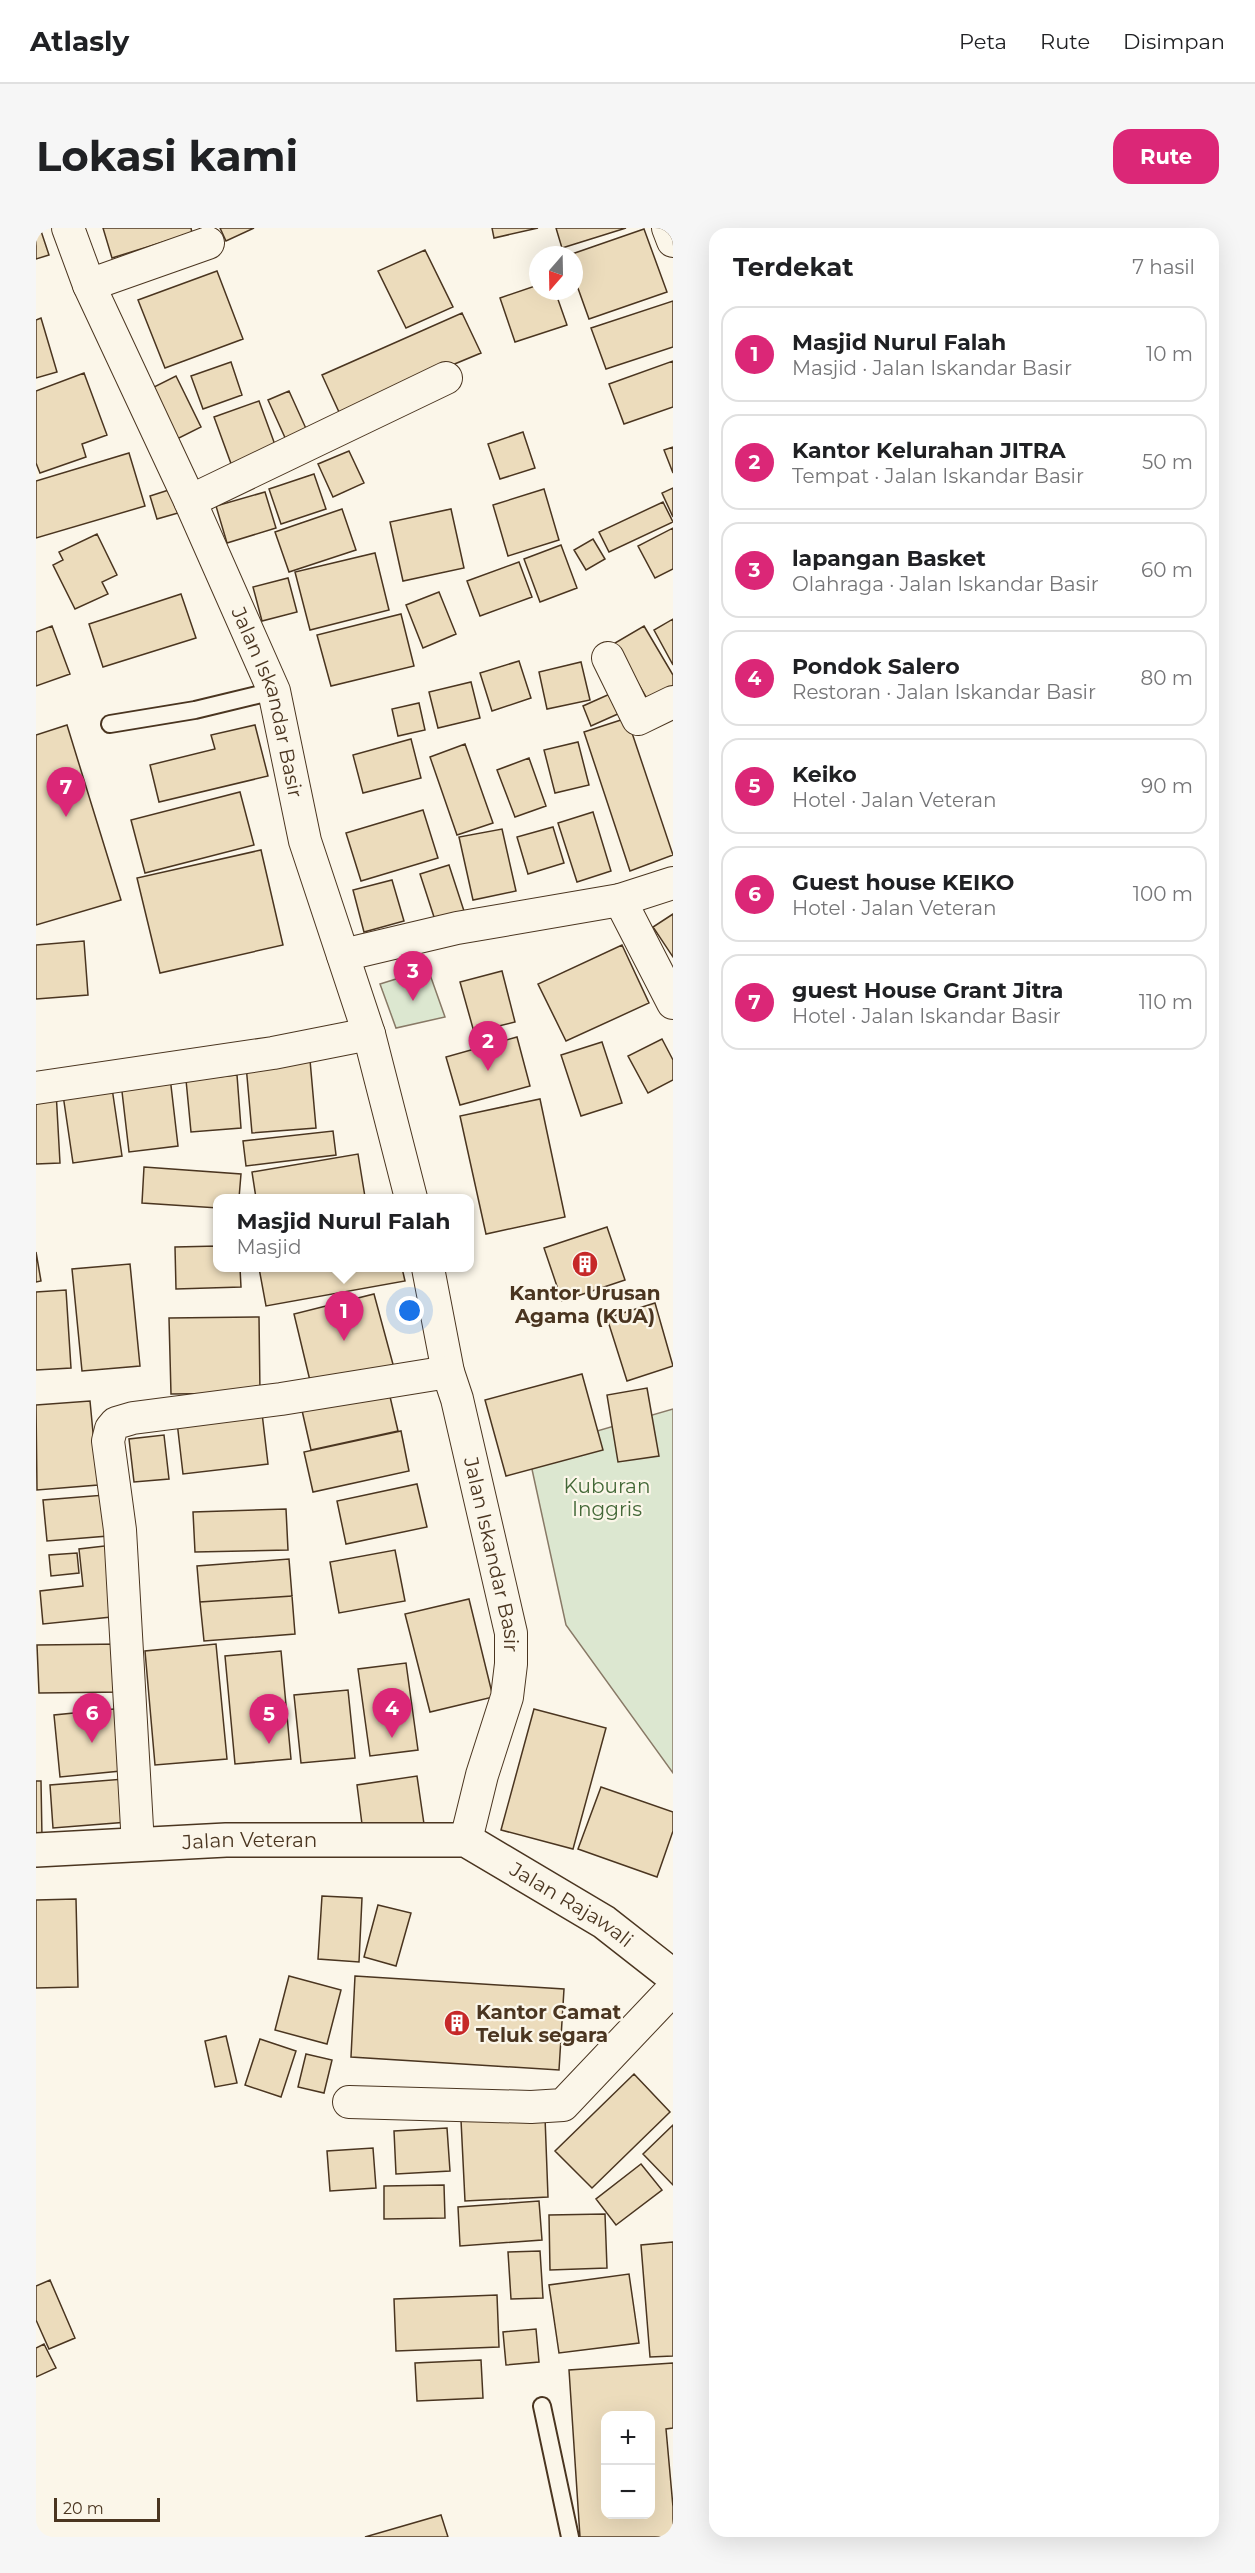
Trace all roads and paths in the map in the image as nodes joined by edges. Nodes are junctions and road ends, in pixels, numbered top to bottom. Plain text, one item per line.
1 (68, 228) edge
2 (668, 228) edge
3 (673, 241) edge
4 (208, 243) dead end
5 (89, 285) junction
6 (446, 378) dead end
7 (190, 501) junction
8 (608, 658) dead end
9 (274, 692) junction
10 (673, 702) edge
11 (110, 724) dead end
12 (673, 883) edge
13 (620, 900) junction
14 (343, 955) junction
15 (673, 1003) edge
16 (369, 1034) junction
17 (36, 1088) edge
18 (410, 1194) edge
19 (429, 1272) edge
20 (448, 1372) junction
21 (466, 1840) junction
22 (138, 1845) junction
23 (36, 1850) edge
24 (673, 1976) edge
25 (673, 1989) edge
26 (349, 2102) dead end
27 (542, 2406) dead end
28 (570, 2537) edge

1 - 5 street, Jalan Iskandar Basir
2 - 3 street
4 - 5 street
5 - 7 street, Jalan Iskandar Basir
6 - 7 street
7 - 9 street, Jalan Iskandar Basir
8 - 10 street
9 - 11 lane
9 - 14 street, Jalan Iskandar Basir
12 - 13 street
13 - 14 street
13 - 15 street
14 - 16 street, Jalan Iskandar Basir
16 - 17 street
16 - 18 street, Jalan Iskandar Basir
19 - 20 street, Jalan Iskandar Basir
20 - 21 street, Jalan Iskandar Basir
20 - 22 street
21 - 22 street, Jalan Veteran
21 - 24 street, Jalan Rajawali
22 - 23 street, Jalan Veteran
25 - 26 street
27 - 28 lane

